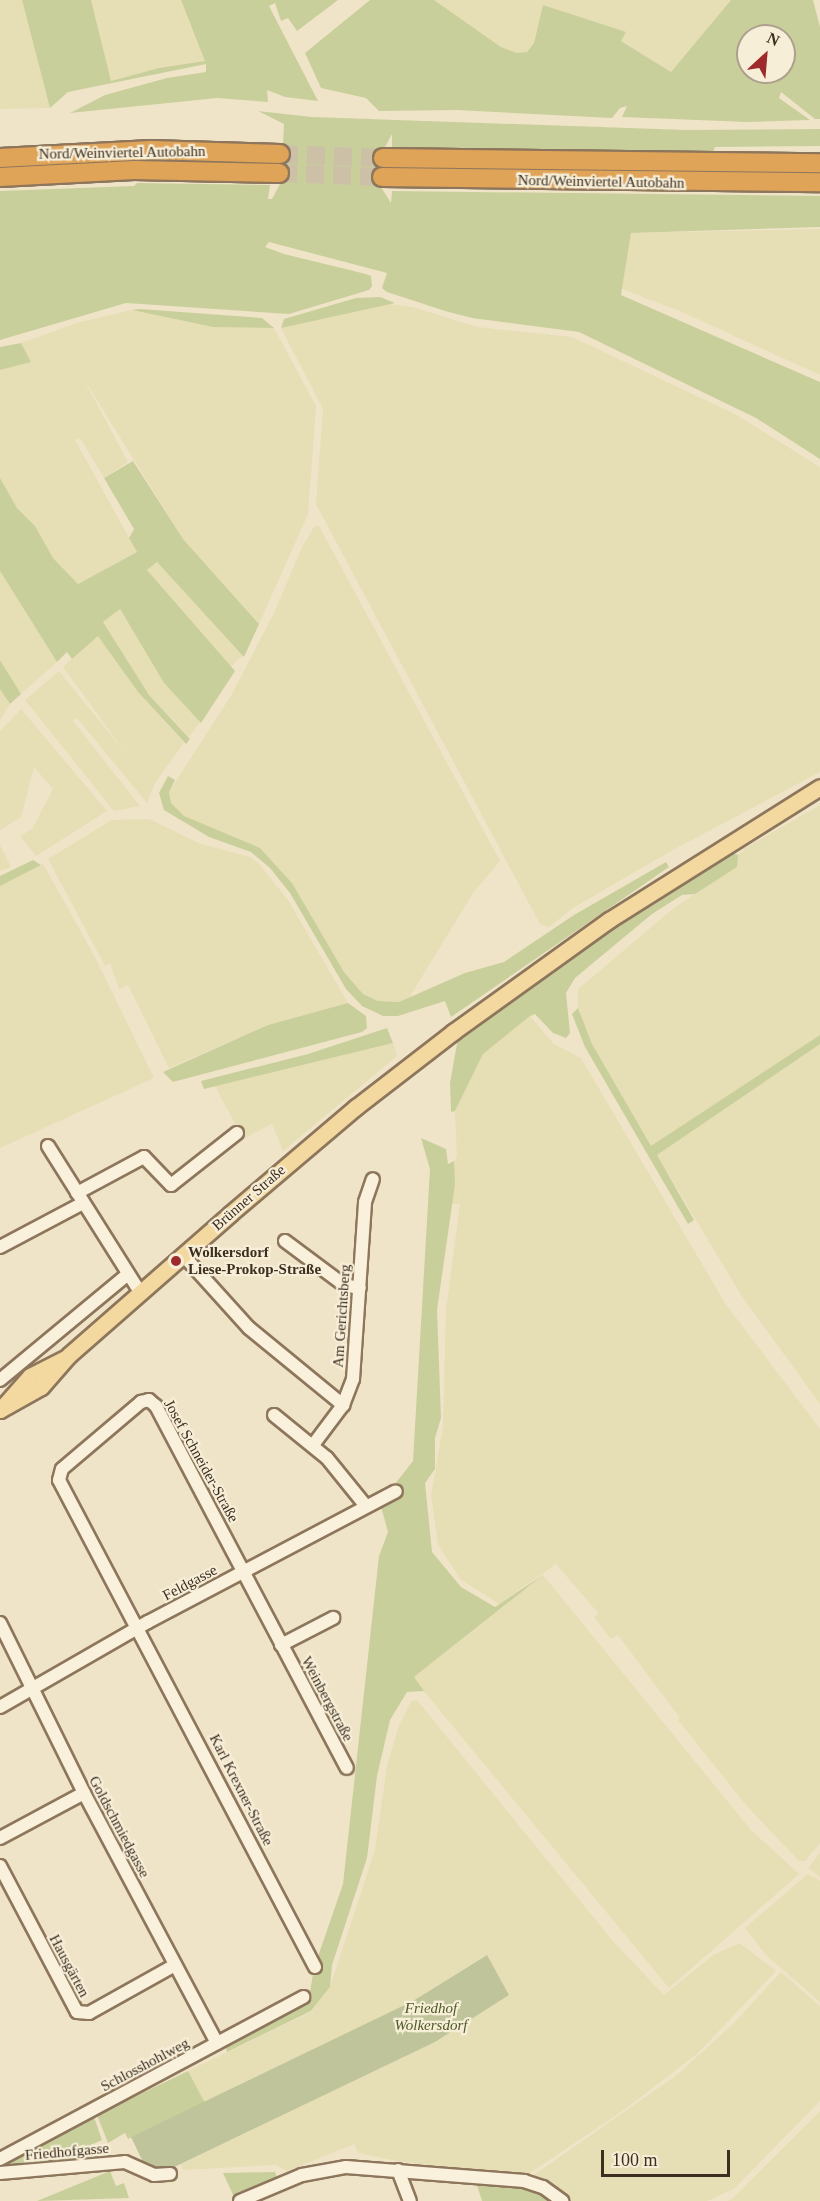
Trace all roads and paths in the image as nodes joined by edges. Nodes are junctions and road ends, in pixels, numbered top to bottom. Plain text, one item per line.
1 (280, 154) tunnel mouth
2 (0, 158) edge
3 (383, 158) tunnel mouth
4 (820, 163) edge
5 (279, 173) tunnel mouth
6 (0, 177) edge
7 (382, 177) tunnel mouth
8 (820, 182) edge
9 (820, 787) edge
10 (237, 1133) dead end
11 (48, 1146) dead end
12 (373, 1179) dead end
13 (80, 1198) junction
14 (285, 1241) dead end
15 (0, 1247) edge
16 (183, 1255) junction
17 (128, 1274) junction
18 (360, 1288) junction
19 (140, 1292) junction
20 (0, 1380) edge
21 (343, 1404) junction
22 (0, 1410) edge
23 (274, 1416) dead end
24 (313, 1445) junction
25 (396, 1491) dead end
26 (365, 1505) junction
27 (243, 1572) junction
28 (333, 1618) dead end
29 (0, 1623) edge
30 (140, 1627) junction
31 (281, 1644) junction
32 (33, 1688) junction
33 (0, 1707) edge
34 (347, 1768) dead end
35 (84, 1793) junction
36 (0, 1838) edge
37 (0, 1866) edge
38 (175, 1965) junction
39 (315, 1967) dead end
40 (304, 1997) dead end
41 (217, 2043) junction
42 (0, 2159) edge
43 (398, 2170) junction
44 (0, 2173) edge
45 (170, 2174) dead end
46 (241, 2201) edge
47 (410, 2201) edge
48 (562, 2201) edge

1 - 2 highway, Nord/Weinviertel Autobahn
3 - 4 highway, Nord/Weinviertel Autobahn
5 - 6 highway, Nord/Weinviertel Autobahn
7 - 8 highway, Nord/Weinviertel Autobahn
9 - 16 main road, Brünner Straße
10 - 13 street
11 - 13 street
12 - 18 street, Am Gerichtsberg
13 - 15 street
13 - 17 street
14 - 18 street
16 - 19 main road, Brünner Straße
16 - 21 street
17 - 19 street
17 - 20 street
18 - 21 street, Am Gerichtsberg
19 - 22 main road, Brünner Straße
21 - 24 street, Am Gerichtsberg
23 - 24 street
24 - 26 street
25 - 26 street, Feldgasse
26 - 27 street, Feldgasse
27 - 30 street, Feldgasse
27 - 30 street, Josef Schneider-Straße
27 - 31 street, Weinbergstraße
28 - 31 street, Weinbergstraße
29 - 32 street, Goldschmiedgasse
30 - 32 street, Feldgasse
30 - 39 street, Karl Krexner-Straße
31 - 34 street, Weinbergstraße
32 - 33 street, Feldgasse
32 - 35 street, Goldschmiedgasse
35 - 36 street
35 - 38 street, Goldschmiedgasse
37 - 38 street, Hausgärten
38 - 41 street, Goldschmiedgasse
40 - 41 street, Schlosshohlweg
41 - 42 street, Schlosshohlweg
43 - 46 street
43 - 47 street
43 - 48 street
44 - 45 street, Friedhofgasse

